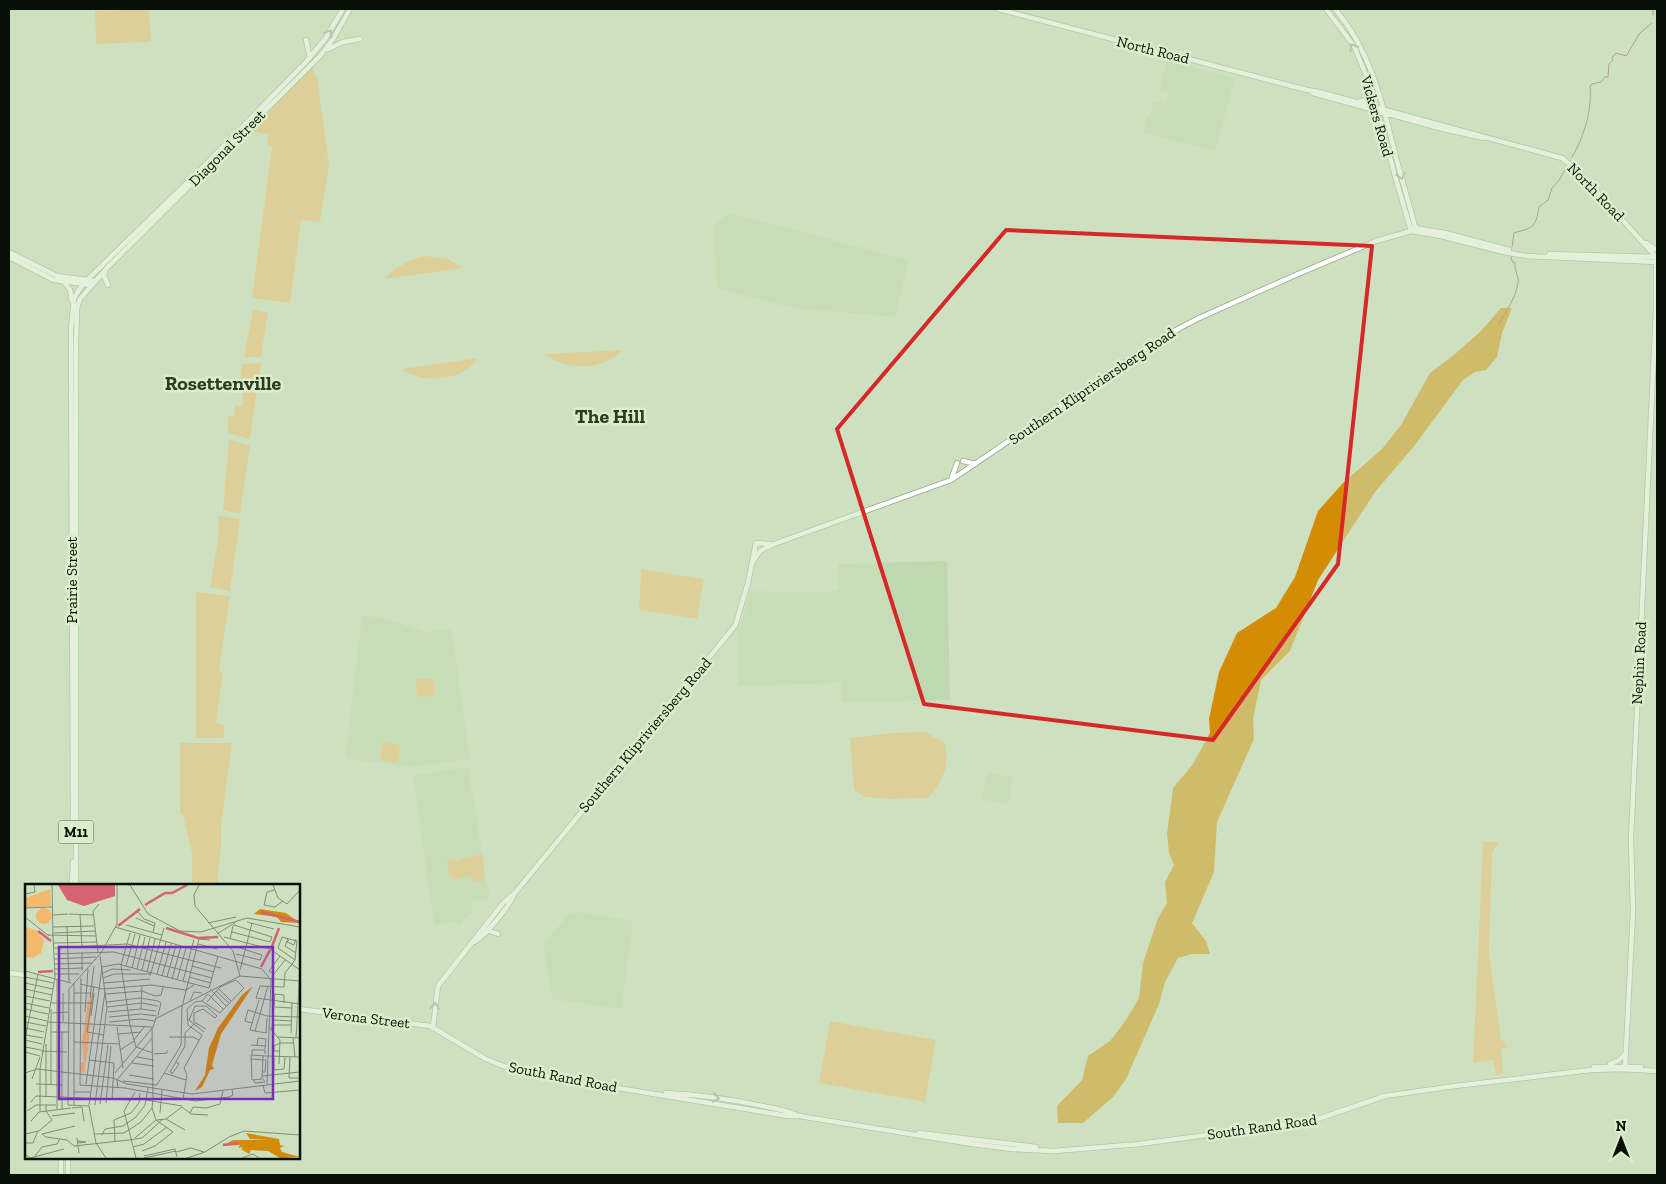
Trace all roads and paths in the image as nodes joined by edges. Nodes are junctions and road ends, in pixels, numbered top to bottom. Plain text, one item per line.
1 (343, 9) edge
2 (350, 9) edge
3 (998, 9) edge
4 (1326, 9) edge
5 (1335, 9) edge
6 (360, 38) dead end
7 (306, 40) dead end
8 (325, 51) junction
9 (310, 57) junction
10 (1307, 90) junction
11 (1372, 90) junction
12 (1356, 103) junction
13 (1378, 110) junction
14 (1385, 112) junction
15 (1399, 118) junction
16 (1389, 128) junction
17 (1494, 139) junction
18 (1407, 219) junction
19 (1413, 229) junction
20 (1398, 234) junction
21 (1643, 242) junction
22 (1657, 250) edge
23 (9, 252) edge
24 (9, 257) edge
25 (1657, 260) edge
26 (107, 268) junction
27 (85, 282) junction
28 (65, 283) junction
29 (92, 283) junction
30 (108, 285) dead end
31 (73, 302) junction
32 (73, 437) junction
33 (963, 461) dead end
34 (957, 463) dead end
35 (976, 464) junction
36 (951, 480) junction
37 (774, 544) junction
38 (752, 563) junction
39 (74, 884) edge
40 (494, 902) dead end
41 (506, 903) junction
42 (487, 930) junction
43 (498, 934) dead end
44 (474, 942) junction
45 (9, 973) edge
46 (25, 976) edge
47 (300, 1009) edge
48 (433, 1027) junction
49 (1626, 1053) junction
50 (1601, 1066) junction
51 (1625, 1067) junction
52 (1641, 1067) junction
53 (1657, 1069) edge
54 (1521, 1077) junction
55 (62, 1159) edge
56 (68, 1159) edge
57 (62, 1175) edge
58 (68, 1175) edge

9 -> 1 main road, Diagonal Street
2 - 8 main road, Diagonal Street
3 - 10 main road, North Road
11 -> 4 main road, Vickers Road
5 - 14 main road, Vickers Road
6 - 8 main road
7 - 9 main road
8 - 26 main road, Diagonal Street
9 - 27 main road, Diagonal Street
10 - 12 main road, North Road
10 - 13 main road, North Road
11 - 12 main road
11 - 13 main road, Vickers Road
12 - 13 main road, North Road
13 - 14 main road, North Road
13 - 18 main road, Vickers Road
14 - 15 main road, North Road
14 - 16 main road, Vickers Road
14 - 17 main road, North Road
15 - 16 main road
15 - 17 main road, North Road
16 -> 19 main road, Vickers Road
17 - 21 main road, North Road
18 - 19 main road, Vickers Road
18 - 20 main road
19 - 20 main road, Southern Klipriviersberg Road
19 - 25 main road, Southern Klipriviersberg Road
20 - 35 main road, Southern Klipriviersberg Road
21 - 22 main road
21 - 25 main road, North Road
23 - 27 main road
24 - 28 main road
25 - 49 main road, Nephin Road
26 - 29 main road, Diagonal Street
26 - 30 main road
27 - 28 main road
27 - 29 main road
27 - 31 main road, Prairie Street
28 - 31 main road
29 - 32 main road, Prairie Street
31 - 32 main road, Prairie Street
32 - 39 main road, Prairie Street / M11
33 - 35 main road
34 - 36 main road
35 - 36 main road, Southern Klipriviersberg Road
36 - 37 main road, Southern Klipriviersberg Road
37 - 38 main road, Southern Klipriviersberg Road
37 - 38 main road, Southern Klipriviersberg Road
38 - 41 main road, Southern Klipriviersberg Road
40 - 41 main road
41 - 42 main road, Southern Klipriviersberg Road
41 - 44 main road, Southern Klipriviersberg Road
42 - 43 main road
42 - 44 main road, Southern Klipriviersberg Road
48 -> 44 main road, Southern Klipriviersberg Road
45 - 46 main road
47 - 48 main road, Verona Street
48 - 54 main road, South Rand Road
49 - 50 main road
49 - 51 main road, Nephin Road
49 - 52 main road
50 - 51 main road, South Rand Road
50 - 54 main road, South Rand Road
51 - 52 main road, South Rand Road
51 - 53 main road, South Rand Road
51 - 54 main road, South Rand Road
52 - 53 main road, South Rand Road
55 - 57 main road
56 - 58 main road

